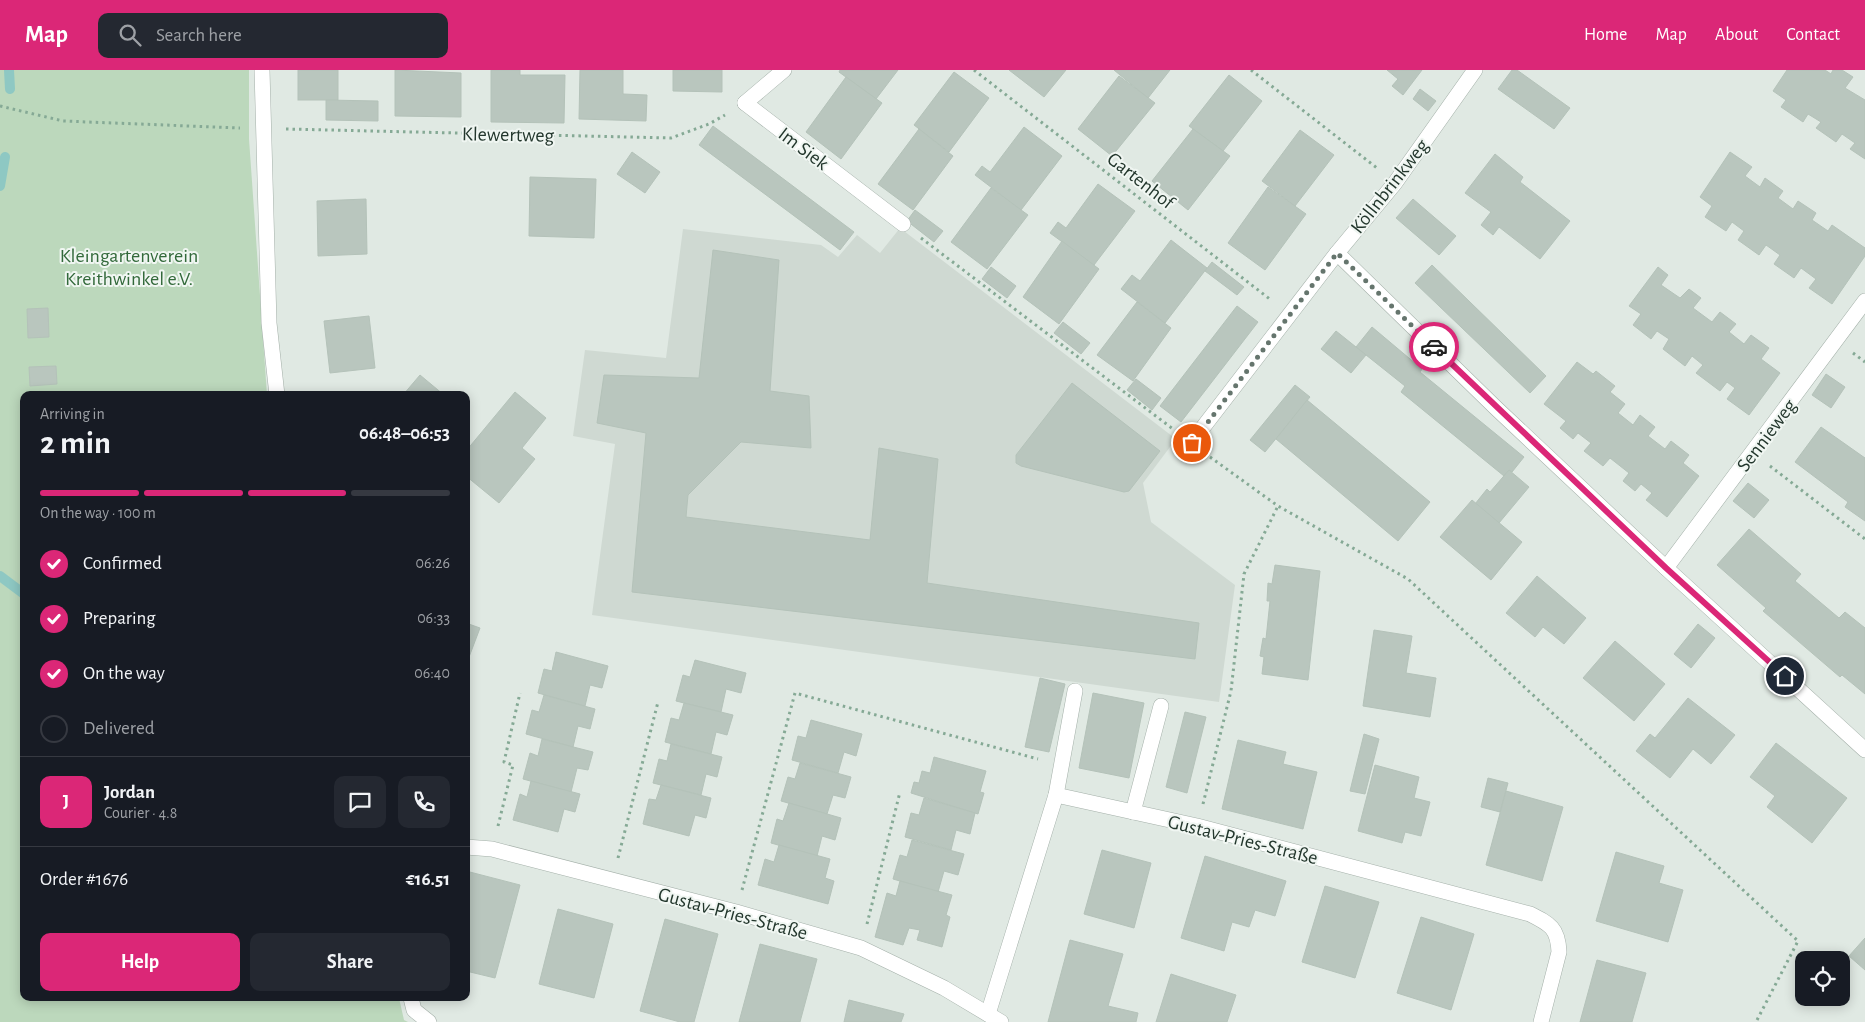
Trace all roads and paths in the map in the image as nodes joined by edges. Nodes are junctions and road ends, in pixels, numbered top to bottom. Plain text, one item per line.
1 (262, 70) edge
2 (784, 70) edge
3 (974, 70) edge
4 (1251, 70) edge
5 (1475, 70) edge
6 (745, 103) junction
7 (0, 106) edge
8 (262, 129) junction
9 (1395, 183) junction
10 (903, 224) joint
11 (1337, 253) junction
12 (1865, 301) edge
13 (1290, 314) junction
14 (277, 391) edge
15 (1192, 443) junction
16 (1753, 452) junction
17 (1278, 506) junction
18 (1865, 539) edge
19 (1666, 568) junction
20 (1075, 691) dead end
21 (520, 693) dead end
22 (658, 702) dead end
23 (1160, 706) dead end
24 (1865, 750) edge
25 (900, 792) dead end
26 (1056, 795) junction
27 (1134, 812) junction
28 (1197, 826) junction
29 (470, 847) edge
30 (492, 849) junction
31 (612, 880) junction
32 (736, 912) junction
33 (861, 948) junction
34 (412, 1001) edge
35 (988, 1014) junction
36 (429, 1022) edge
37 (1001, 1022) edge
38 (1541, 1022) edge
39 (1756, 1022) edge

1 - 8 street
2 - 6 street
3 - 13 path, Gartenhof
4 - 9 path
5 - 9 street, Köllnbrinkweg
6 - 8 path, Klewertweg
6 - 10 street, Im Siek
7 - 8 path, Klewertweg
8 - 14 street
9 - 11 street, Köllnbrinkweg
10 - 15 path
11 - 13 street, Köllnbrinkweg
11 - 19 street
12 - 16 street, Sennieweg
13 - 15 street, Köllnbrinkweg
15 - 17 path
16 - 18 path
16 - 19 street, Sennieweg
17 - 28 path
17 - 39 path
19 - 24 street
20 - 26 street
21 - 30 path
22 - 31 path
23 - 27 street
25 - 33 path
26 - 27 street, Gustav-Pries-Straße
26 - 32 path
26 - 35 street
27 - 28 street, Gustav-Pries-Straße
28 - 38 street, Gustav-Pries-Straße
29 - 30 street, Gustav-Pries-Straße
30 - 31 street, Gustav-Pries-Straße
31 - 32 street, Gustav-Pries-Straße
32 - 33 street, Gustav-Pries-Straße
33 - 35 street, Gustav-Pries-Straße
34 - 36 street
35 - 37 street, Gustav-Pries-Straße

